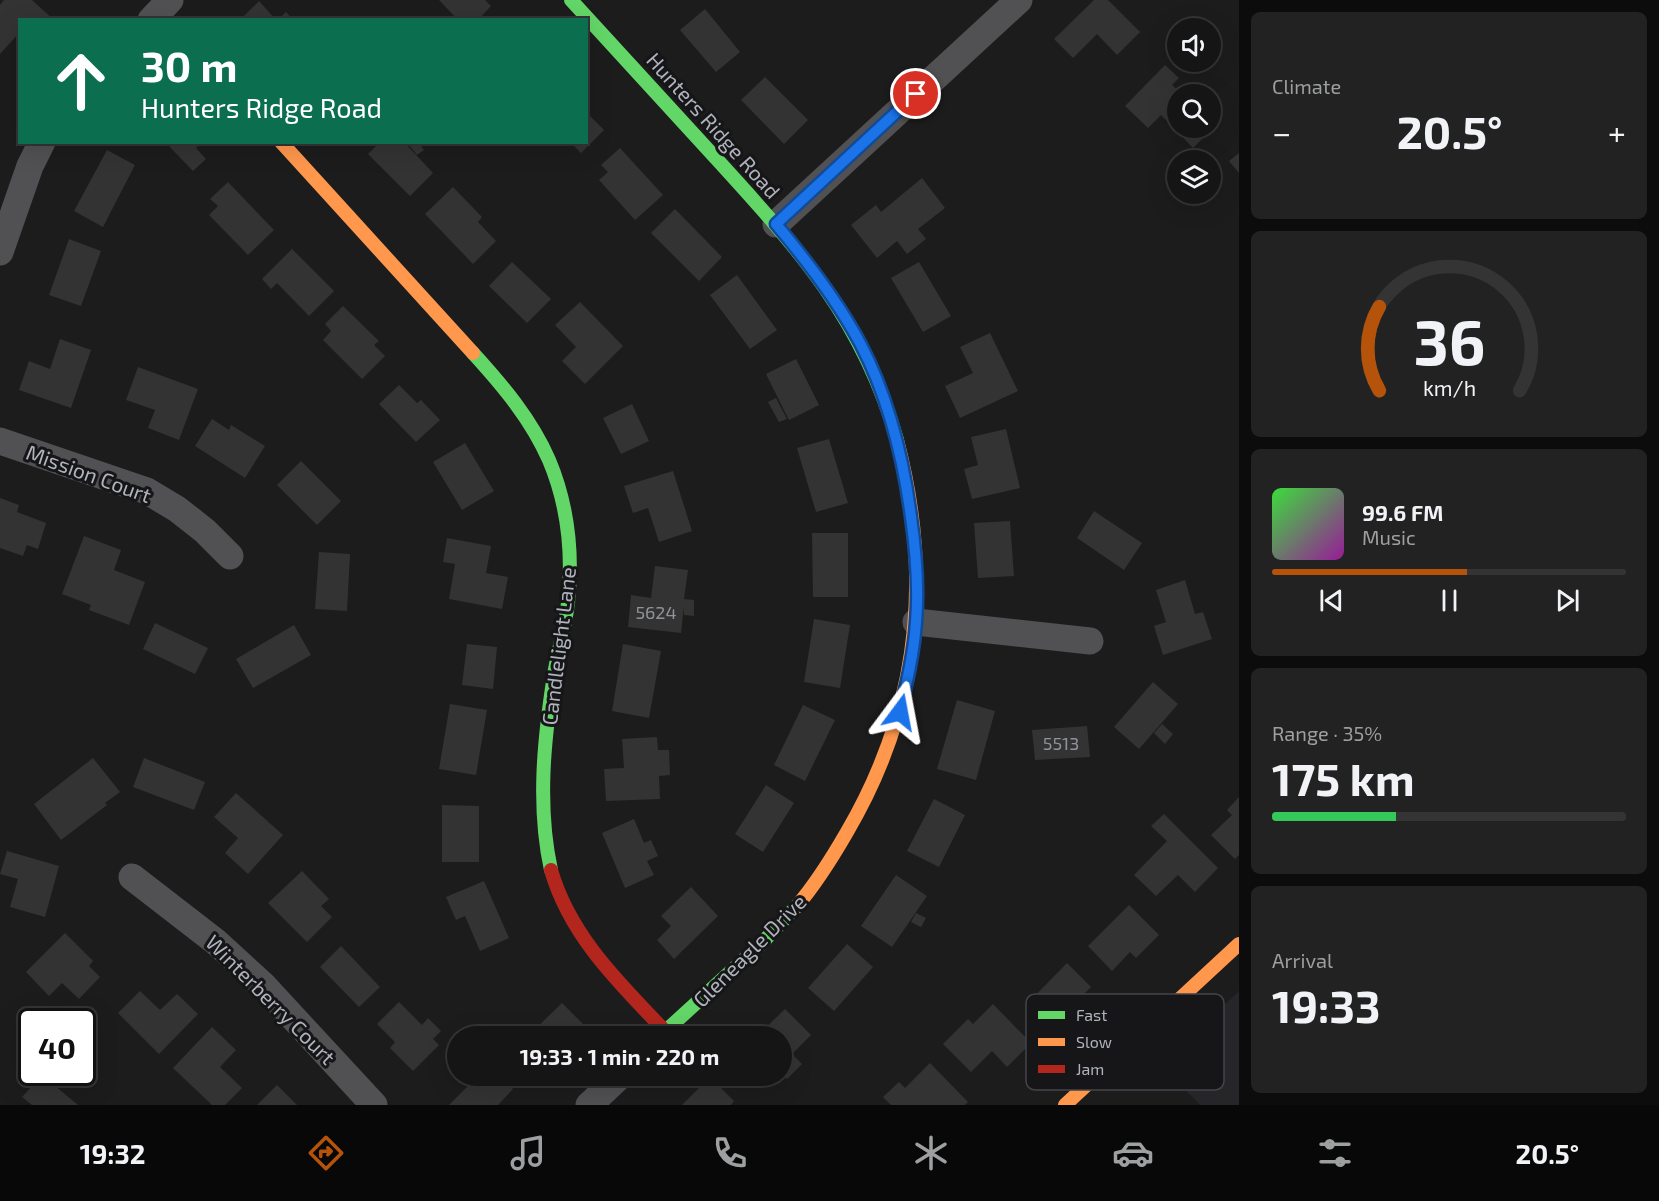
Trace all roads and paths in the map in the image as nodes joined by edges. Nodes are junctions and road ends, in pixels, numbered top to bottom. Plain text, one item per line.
1 (571, 0) edge
2 (1019, 0) edge
3 (587, 18) edge
4 (588, 19) edge
5 (41, 144) edge
6 (283, 144) edge
7 (776, 224) junction
8 (0, 252) edge
9 (0, 441) edge
10 (230, 556) dead end
11 (916, 622) junction
12 (1090, 641) dead end
13 (132, 877) dead end
14 (1239, 944) edge
15 (1185, 994) edge
16 (655, 1026) edge
17 (671, 1026) edge
18 (609, 1086) edge
19 (1081, 1090) edge
20 (374, 1105) edge
21 (589, 1105) edge
22 (1065, 1105) edge

1 - 3 street, Hunters Ridge Road
2 - 7 street
4 - 7 street, Hunters Ridge Road
5 - 8 street
6 - 16 street, Candlelight Lane
7 - 11 street, Hunters Ridge Road
9 - 10 street, Mission Court
11 - 12 street
11 - 17 street, Gleneagle Drive
13 - 20 street, Winterberry Court
14 - 15 street
18 - 21 street
19 - 22 street

